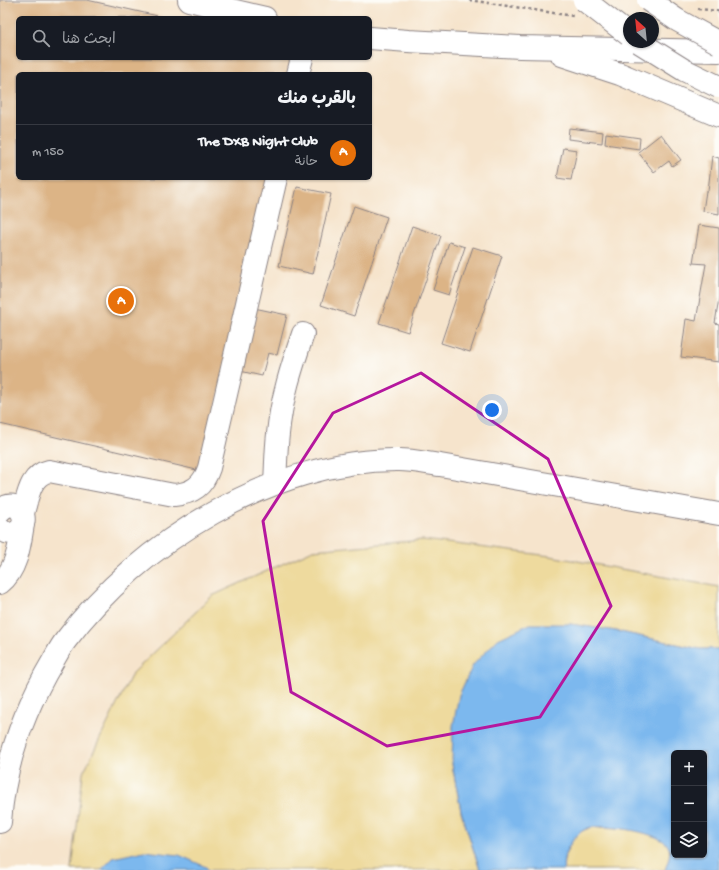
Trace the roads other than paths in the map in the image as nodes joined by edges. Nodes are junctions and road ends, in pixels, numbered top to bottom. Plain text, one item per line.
1 (189, 0) edge
2 (648, 0) edge
3 (581, 8) edge
4 (257, 16) edge
5 (623, 32) edge
6 (372, 38) edge
7 (719, 43) edge
8 (520, 47) junction
9 (649, 48) edge
10 (719, 51) edge
11 (302, 60) edge
12 (298, 72) edge
13 (719, 87) edge
14 (719, 116) edge
15 (276, 180) edge
16 (303, 334) dead end
17 (275, 483) junction
18 (0, 511) edge
19 (719, 514) edge
20 (23, 518) junction
21 (0, 528) edge
22 (0, 552) edge
23 (0, 572) edge
24 (0, 582) edge
25 (0, 822) edge

1 - 4 street
2 - 7 street, bridge
3 - 5 street, bridge
6 - 8 street
8 - 10 street
8 - 14 street
9 - 13 street, bridge
11 - 12 street
15 - 20 street
16 - 17 street
17 - 19 street
17 - 25 street
18 - 20 street
20 - 21 street
20 - 24 street
22 - 23 street

